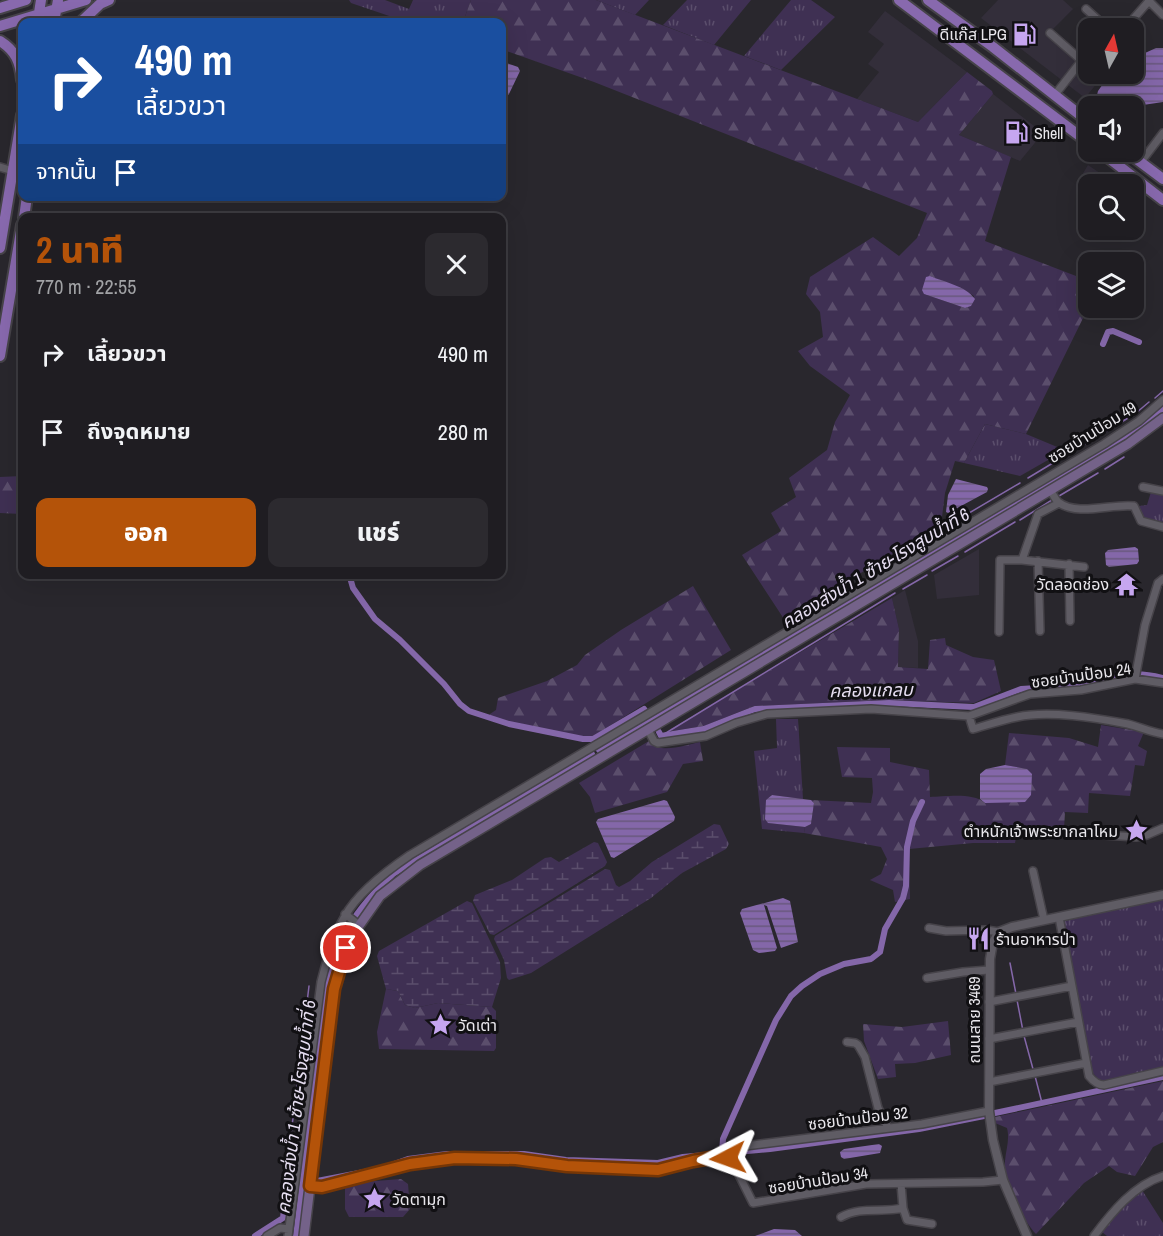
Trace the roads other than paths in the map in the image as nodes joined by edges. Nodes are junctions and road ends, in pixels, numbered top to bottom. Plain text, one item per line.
1 (26, 0) edge
2 (41, 0) edge
3 (86, 0) edge
4 (109, 0) edge
5 (899, 0) edge
6 (928, 0) edge
7 (1150, 1) edge
8 (57, 5) edge
9 (0, 8) edge
10 (1086, 9) dead end
11 (1163, 15) edge
12 (38, 18) edge
13 (39, 18) edge
14 (85, 18) edge
15 (1096, 18) edge
16 (1134, 18) dead end
17 (18, 23) edge
18 (0, 27) edge
19 (971, 32) junction
20 (1050, 33) dead end
21 (0, 41) edge
22 (960, 45) junction
23 (18, 58) edge
24 (1078, 58) edge
25 (1078, 63) edge
26 (1054, 96) junction
27 (1078, 114) edge
28 (1163, 133) edge
29 (1078, 135) edge
30 (18, 140) edge
31 (1144, 158) edge
32 (1114, 162) edge
33 (1141, 162) edge
34 (0, 167) edge
35 (13, 171) junction
36 (1163, 179) edge
37 (4, 200) edge
38 (1163, 200) edge
39 (0, 248) edge
40 (18, 249) edge
41 (0, 356) edge
42 (1163, 400) edge
43 (1163, 418) edge
44 (1143, 487) dead end
45 (1041, 489) junction
46 (1163, 491) edge
47 (1059, 502) junction
48 (1163, 526) edge
49 (1022, 560) junction
50 (1038, 561) junction
51 (1069, 564) junction
52 (1084, 567) dead end
53 (1163, 579) edge
54 (844, 604) junction
55 (1070, 621) dead end
56 (1040, 631) dead end
57 (999, 632) dead end
58 (1136, 675) junction
59 (1163, 683) edge
60 (969, 716) junction
61 (648, 730) junction
62 (1163, 734) edge
63 (592, 749) junction
64 (602, 758) junction
65 (525, 795) junction
66 (1163, 828) edge
67 (1042, 831) dead end
68 (1033, 871) dead end
69 (1163, 895) edge
70 (1059, 917) junction
71 (352, 920) junction
72 (1044, 920) junction
73 (929, 928) dead end
74 (999, 932) junction
75 (989, 970) junction
76 (927, 978) dead end
77 (1072, 986) junction
78 (989, 1002) junction
79 (1078, 1022) junction
80 (989, 1039) junction
81 (848, 1042) dead end
82 (1086, 1063) junction
83 (1163, 1071) edge
84 (988, 1082) junction
85 (989, 1111) junction
86 (888, 1128) junction
87 (729, 1148) dead end
88 (1163, 1176) edge
89 (1003, 1180) junction
90 (901, 1184) junction
91 (310, 1186) junction
92 (903, 1208) junction
93 (841, 1217) dead end
94 (932, 1224) dead end
95 (289, 1233) edge
96 (267, 1236) edge
97 (304, 1236) edge
98 (1027, 1236) edge
99 (1094, 1236) edge

1 - 9 main road
2 - 12 main road
3 - 8 main road
4 - 14 main road
5 - 22 main road
6 - 19 main road
7 - 11 street
7 - 16 street
8 - 13 main road
10 - 15 street
17 - 18 main road
19 - 22 main road
19 - 26 main road
20 - 24 street
21 - 23 main road
22 - 29 main road
25 - 26 street
26 - 27 main road
28 - 31 street
30 - 35 main road
32 - 38 main road
33 - 36 main road
34 - 35 street
35 - 37 main road
37 - 39 main road
40 - 41 main road
42 - 45 street, ซอยบ้านป้อม 49
43 - 45 main road
44 - 46 street
45 - 47 street
45 - 54 main road
45 - 54 street, ซอยบ้านป้อม 49
47 - 48 street
47 - 49 street
49 - 50 street
49 - 57 street
50 - 51 street
50 - 56 street
51 - 52 street
51 - 55 street
53 - 58 street
54 - 61 main road
54 - 63 street, ซอยบ้านป้อม 49
58 - 59 street, ซอยบ้านป้อม 24
58 - 60 street, ซอยบ้านป้อม 24
60 - 61 street
60 - 62 street
61 - 64 main road
63 - 64 street
63 - 65 street, ซอยบ้านป้อม 49
64 - 65 main road
65 - 71 main road
65 - 71 street, ซอยบ้านป้อม 49
66 - 67 street
68 - 72 street
69 - 70 street
70 - 72 street
70 - 77 street
71 - 91 main road
71 - 95 street, ซอยบ้านป้อม 49
72 - 74 street
73 - 74 street
74 - 75 street, ถนนสาย 3469
75 - 76 street
75 - 78 street, ถนนสาย 3469
77 - 78 street
77 - 79 street
78 - 80 street, ถนนสาย 3469
79 - 80 street
79 - 82 street
80 - 84 street, ถนนสาย 3469
81 - 86 street
82 - 83 street
82 - 84 street
84 - 85 street, ถนนสาย 3469
85 - 86 street, ซอยบ้านป้อม 32
85 - 89 street, ถนนสาย 3469
86 - 87 street, ซอยบ้านป้อม 32
88 - 99 street
89 - 90 street, ซอยบ้านป้อม 34
89 - 98 street, ถนนสาย 3469
90 - 91 street, ซอยบ้านป้อม 34
90 - 92 street
91 - 97 main road
92 - 93 street
92 - 94 street
95 - 96 street

